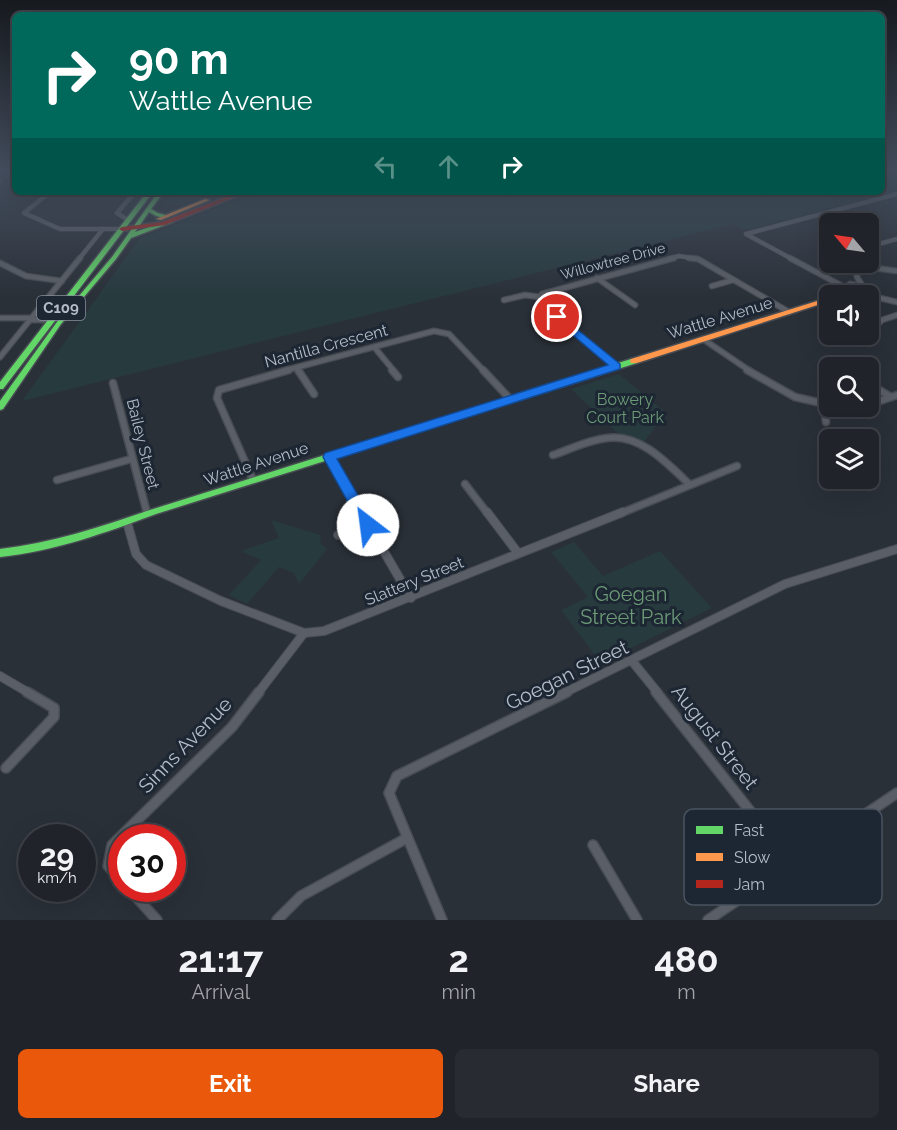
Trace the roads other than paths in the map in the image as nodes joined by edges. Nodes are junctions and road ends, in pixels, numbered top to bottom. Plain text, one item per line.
1 (25, 212) edge
2 (119, 212) edge
3 (135, 212) edge
4 (148, 212) edge
5 (152, 212) edge
6 (184, 212) edge
7 (186, 212) edge
8 (829, 212) edge
9 (169, 218) junction
10 (125, 225) junction
11 (96, 228) junction
12 (103, 229) junction
13 (136, 229) junction
14 (897, 239) edge
15 (879, 244) edge
16 (0, 264) edge
17 (879, 268) edge
18 (897, 271) edge
19 (856, 273) edge
20 (857, 277) junction
21 (597, 278) junction
22 (733, 280) junction
23 (62, 281) junction
24 (844, 285) edge
25 (851, 285) edge
26 (862, 285) edge
27 (712, 286) dead end
28 (879, 294) edge
29 (540, 297) junction
30 (879, 298) edge
31 (504, 300) dead end
32 (819, 302) edge
33 (635, 305) dead end
34 (66, 308) junction
35 (38, 310) junction
36 (789, 312) junction
37 (897, 315) edge
38 (0, 318) edge
39 (31, 319) junction
40 (52, 320) junction
41 (879, 324) edge
42 (703, 339) junction
43 (375, 348) junction
44 (0, 357) edge
45 (616, 366) junction
46 (297, 368) junction
47 (398, 377) dead end
48 (113, 382) dead end
49 (0, 388) edge
50 (15, 388) junction
51 (879, 388) edge
52 (314, 394) dead end
53 (894, 396) edge
54 (510, 399) junction
55 (879, 401) edge
56 (819, 402) edge
57 (0, 407) edge
58 (826, 417) edge
59 (826, 422) dead end
60 (553, 456) dead end
61 (329, 457) junction
62 (131, 459) junction
63 (737, 466) dead end
64 (57, 480) dead end
65 (253, 480) junction
66 (465, 484) dead end
67 (690, 485) junction
68 (147, 513) junction
69 (127, 522) junction
70 (368, 525) junction
71 (338, 535) dead end
72 (897, 549) edge
73 (0, 553) edge
74 (518, 554) junction
75 (411, 598) junction
76 (304, 633) junction
77 (632, 661) junction
78 (0, 676) edge
79 (6, 768) dead end
80 (897, 793) edge
81 (749, 809) edge
82 (873, 809) edge
83 (133, 824) edge
84 (406, 838) junction
85 (593, 845) dead end
86 (141, 902) edge
87 (730, 905) edge
88 (157, 920) edge
89 (277, 920) edge
90 (442, 920) edge
91 (637, 920) edge
92 (708, 920) edge

1 - 11 street
2 - 10 street
3 - 10 main road, C109
4 - 13 main road, C109
5 - 9 main road
6 - 9 main road
7 - 9 main road
8 - 24 street
9 - 13 main road
9 - 13 main road
10 - 11 street
10 - 12 street
10 - 13 main road
10 - 34 main road, C109
11 - 12 street
12 - 23 street
13 - 34 main road, C109
14 - 15 street
16 - 23 street
17 - 18 street
19 - 20 street
20 - 25 street
20 - 26 street
21 - 22 street, Willowtree Drive
21 - 29 street, Willowtree Drive
21 - 33 street
22 - 27 street
22 - 36 street, Willowtree Drive
23 - 35 street
28 - 30 street
29 - 31 street, Willowtree Drive
29 - 45 street
32 - 36 main road, Wattle Avenue
34 - 35 street
34 - 40 main road, C109
34 - 50 main road, C109
35 - 39 street
36 - 42 main road, Wattle Avenue
37 - 41 street
38 - 39 street
39 - 40 street
39 - 44 street
40 - 49 main road, C109
42 - 45 main road, Wattle Avenue
42 - 56 street
43 - 46 street, Nantilla Crescent
43 - 47 street
43 - 54 street, Nantilla Crescent
45 - 54 main road, Wattle Avenue
46 - 52 street
46 - 65 street, Nantilla Crescent
48 - 62 street, Bailey Street
49 - 50 main road
50 - 57 main road, C109
51 - 53 street
53 - 55 street
54 - 61 main road, Wattle Avenue
58 - 59 street
60 - 67 street
61 - 65 main road, Wattle Avenue
61 - 70 street
62 - 64 street
62 - 68 street, Bailey Street
63 - 67 street, Slattery Street
65 - 68 main road, Wattle Avenue
66 - 74 street
67 - 74 street, Slattery Street
68 - 69 main road, Wattle Avenue
69 - 73 main road, Wattle Avenue
69 - 76 street
70 - 71 street
70 - 75 street
72 - 77 street, Goegan Street
74 - 75 street, Slattery Street
75 - 76 street, Slattery Street
76 - 83 street, Sinns Avenue
77 - 81 street, August Street
77 - 84 street, Goegan Street
78 - 79 street
80 - 82 street
84 - 89 street
84 - 90 street, Goegan Street
85 - 91 street
86 - 88 street
87 - 92 street

